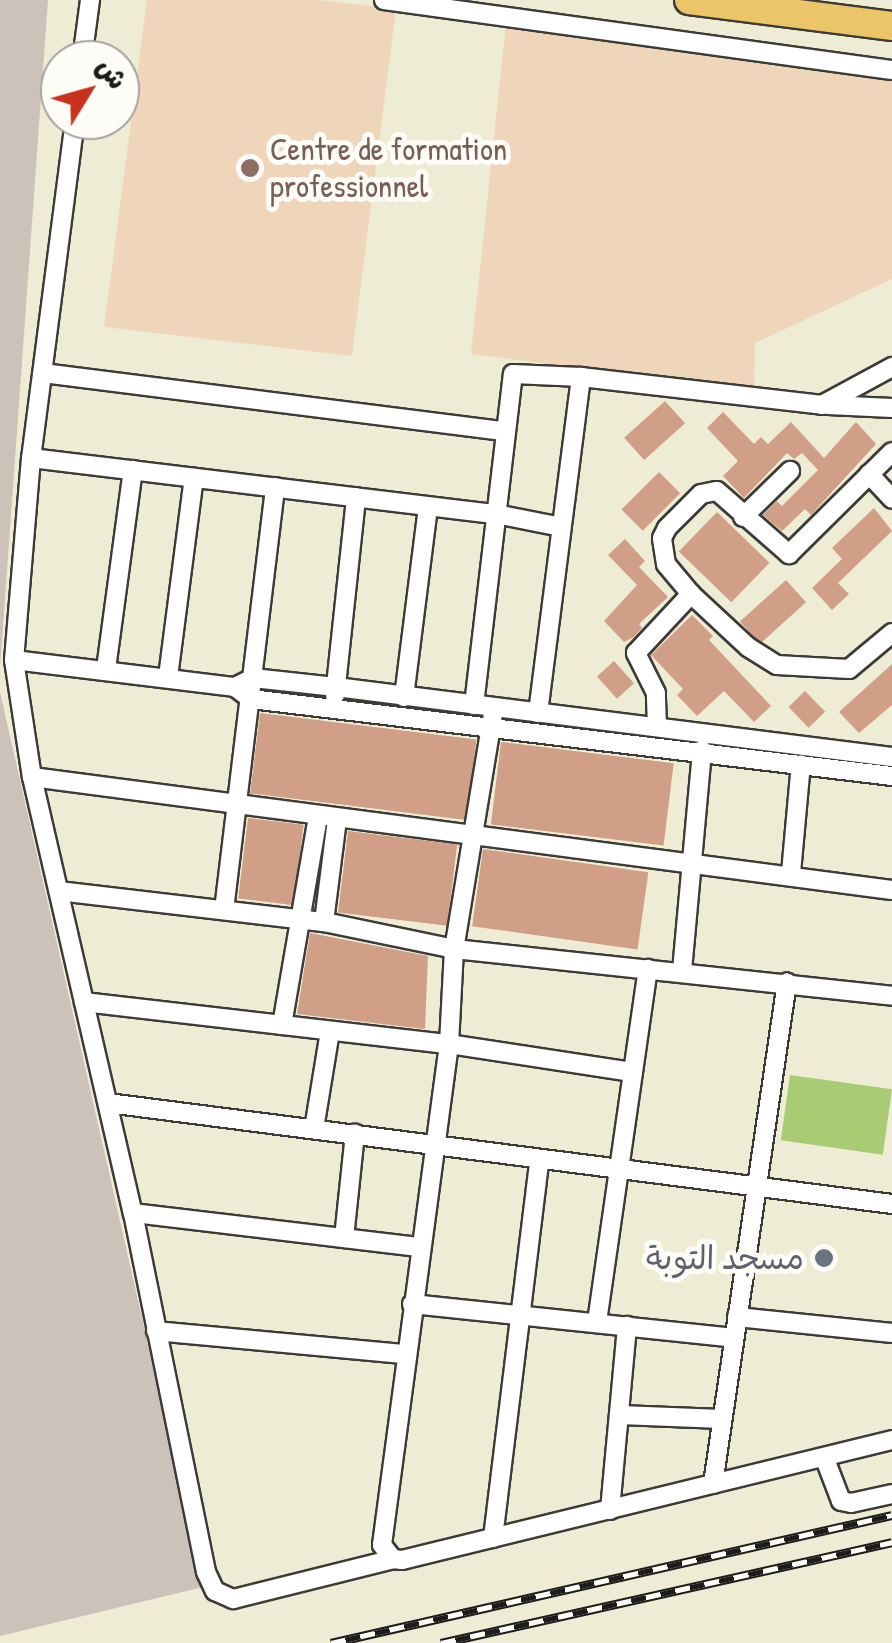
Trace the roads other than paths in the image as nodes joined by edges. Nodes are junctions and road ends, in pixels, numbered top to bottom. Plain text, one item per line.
1 (90, 0) edge
2 (384, 0) edge
3 (689, 0) edge
4 (892, 26) edge
5 (85, 40) edge
6 (892, 70) edge
7 (72, 140) edge
8 (892, 367) edge
9 (43, 373) junction
10 (582, 377) junction
11 (822, 405) junction
12 (892, 408) edge
13 (506, 430) junction
14 (892, 452) edge
15 (30, 458) junction
16 (133, 470) junction
17 (790, 471) dead end
18 (869, 474) junction
19 (194, 478) junction
20 (274, 487) junction
21 (356, 497) junction
22 (892, 499) edge
23 (428, 507) junction
24 (496, 514) junction
25 (744, 516) junction
26 (561, 527) junction
27 (691, 594) junction
28 (892, 632) edge
29 (14, 660) junction
30 (106, 669) junction
31 (168, 677) junction
32 (253, 678) junction
33 (235, 687) junction
34 (335, 696) junction
35 (404, 696) junction
36 (251, 699) junction
37 (474, 705) junction
38 (538, 713) junction
39 (492, 716) junction
40 (657, 727) junction
41 (702, 750) junction
42 (892, 758) edge
43 (802, 764) junction
44 (892, 776) edge
45 (32, 777) junction
46 (238, 805) junction
47 (318, 816) junction
48 (338, 819) junction
49 (469, 836) junction
50 (690, 860) junction
51 (790, 873) junction
52 (892, 890) edge
53 (59, 891) junction
54 (224, 910) junction
55 (301, 920) junction
56 (324, 922) junction
57 (454, 949) junction
58 (648, 969) junction
59 (682, 971) junction
60 (786, 982) junction
61 (892, 996) edge
62 (84, 1002) junction
63 (282, 1024) junction
64 (330, 1030) junction
65 (449, 1044) junction
66 (634, 1072) junction
67 (108, 1103) junction
68 (314, 1129) junction
69 (356, 1134) junction
70 (434, 1144) junction
71 (539, 1160) junction
72 (619, 1172) junction
73 (756, 1184) junction
74 (892, 1204) edge
75 (133, 1212) junction
76 (344, 1238) junction
77 (420, 1247) junction
78 (412, 1304) junction
79 (521, 1316) junction
80 (737, 1317) junction
81 (597, 1322) junction
82 (627, 1326) junction
83 (156, 1331) junction
84 (892, 1333) edge
85 (734, 1338) junction
86 (405, 1354) junction
87 (620, 1415) junction
88 (722, 1420) junction
89 (892, 1440) edge
90 (825, 1459) junction
91 (713, 1484) junction
92 (892, 1494) edge
93 (610, 1510) junction
94 (494, 1538) junction
95 (393, 1559) junction

1 - 5 street
2 - 6 street
3 - 4 main road
7 - 9 street
8 - 11 street
9 - 13 street
9 - 15 street
10 - 11 street
10 - 13 street
10 - 26 street
11 - 12 street
13 - 24 street
14 - 18 street
15 - 16 street
15 - 29 street
16 - 19 street
16 - 30 street
17 - 25 street
18 - 22 street
18 - 25 street
19 - 20 street
19 - 31 street
20 - 21 street
20 - 32 street
21 - 23 street
21 - 34 street
23 - 24 street
23 - 35 street
24 - 26 street
24 - 37 street
25 - 27 street
26 - 38 street
27 - 28 street
27 - 40 street
29 - 30 street
29 - 45 street
30 - 31 street
31 - 33 street
32 - 33 street
32 - 34 street
32 - 36 street
33 - 36 street
34 - 35 street
34 - 36 street
34 - 39 street
35 - 37 street
36 - 46 street
37 - 39 street
38 - 39 street
38 - 40 street
39 - 41 street
39 - 49 street
40 - 42 street
41 - 43 street
41 - 50 street
43 - 44 street
43 - 51 street
45 - 46 street
45 - 53 street
46 - 47 street
46 - 54 street
47 - 48 street
47 - 55 street
48 - 49 street
48 - 56 street
49 - 50 street
49 - 57 street
50 - 51 street
50 - 59 street
51 - 52 street
53 - 54 street
53 - 62 street
54 - 55 street
55 - 56 street
55 - 63 street
56 - 57 street
57 - 58 street
57 - 65 street
58 - 59 street
58 - 66 street
59 - 60 street
60 - 61 street
60 - 73 street
62 - 63 street
62 - 67 street
63 - 64 street
64 - 65 street
64 - 68 street
65 - 66 street
65 - 70 street
66 - 72 street
67 - 68 street
67 - 75 street
68 - 69 street
69 - 70 street
69 - 76 street
70 - 71 street
70 - 77 street
71 - 72 street
71 - 79 street
72 - 73 street
72 - 81 street
73 - 74 street
73 - 80 street
75 - 76 street
75 - 83 street
76 - 77 street
77 - 78 street
78 - 79 street
78 - 86 street
79 - 81 street
79 - 94 street
80 - 84 street
80 - 85 street
81 - 82 street
82 - 85 street
82 - 87 street
83 - 86 street
83 - 95 street
85 - 88 street
86 - 95 street
87 - 88 street
87 - 93 street
88 - 91 street
89 - 90 street
90 - 91 street
90 - 92 street
91 - 93 street
93 - 94 street
94 - 95 street

